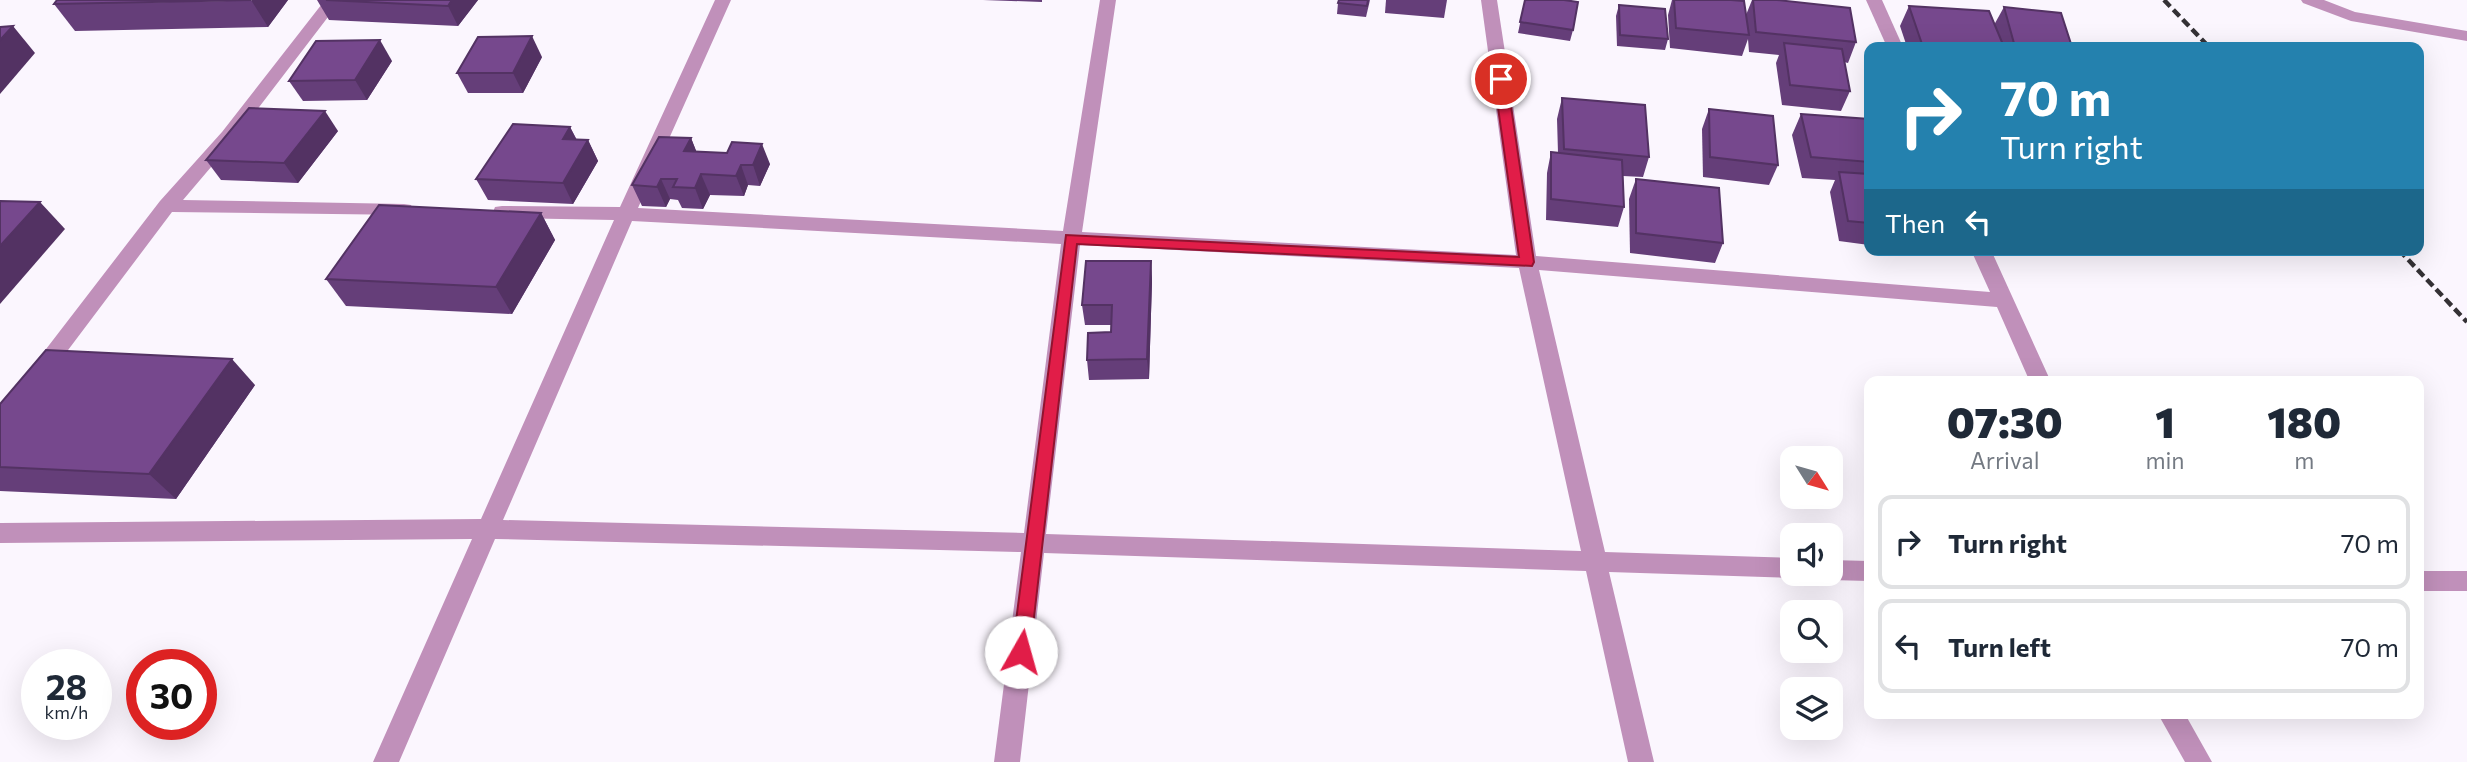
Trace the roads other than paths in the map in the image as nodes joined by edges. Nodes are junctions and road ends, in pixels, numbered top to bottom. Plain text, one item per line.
1 (333, 0) edge
2 (723, 0) edge
3 (1108, 0) edge
4 (1489, 0) edge
5 (1874, 0) edge
6 (2309, 0) edge
7 (2467, 36) edge
8 (1893, 42) edge
9 (167, 206) junction
10 (417, 210) edge
11 (487, 211) edge
12 (626, 214) junction
13 (1071, 239) junction
14 (1984, 256) edge
15 (1527, 262) junction
16 (2003, 300) junction
17 (2038, 376) edge
18 (25, 392) edge
19 (488, 529) junction
20 (0, 533) edge
21 (1034, 543) junction
22 (1596, 561) junction
23 (1780, 568) edge
24 (1843, 570) edge
25 (1864, 571) edge
26 (2424, 581) edge
27 (2467, 581) edge
28 (2174, 719) edge
29 (386, 762) edge
30 (1007, 762) edge
31 (1641, 762) edge
32 (2199, 762) edge

1 - 9 street
2 - 12 street
3 - 13 street
4 - 15 street
5 - 8 street
6 - 7 street
9 - 10 street
9 - 18 street
11 - 12 street
12 - 13 street
12 - 19 street
13 - 15 street
13 - 21 street
14 - 16 street
15 - 16 street
15 - 22 street
16 - 17 street
19 - 20 street
19 - 21 street
19 - 29 street
21 - 22 street
21 - 30 street
22 - 23 street
22 - 31 street
24 - 25 street
26 - 27 street
28 - 32 street

